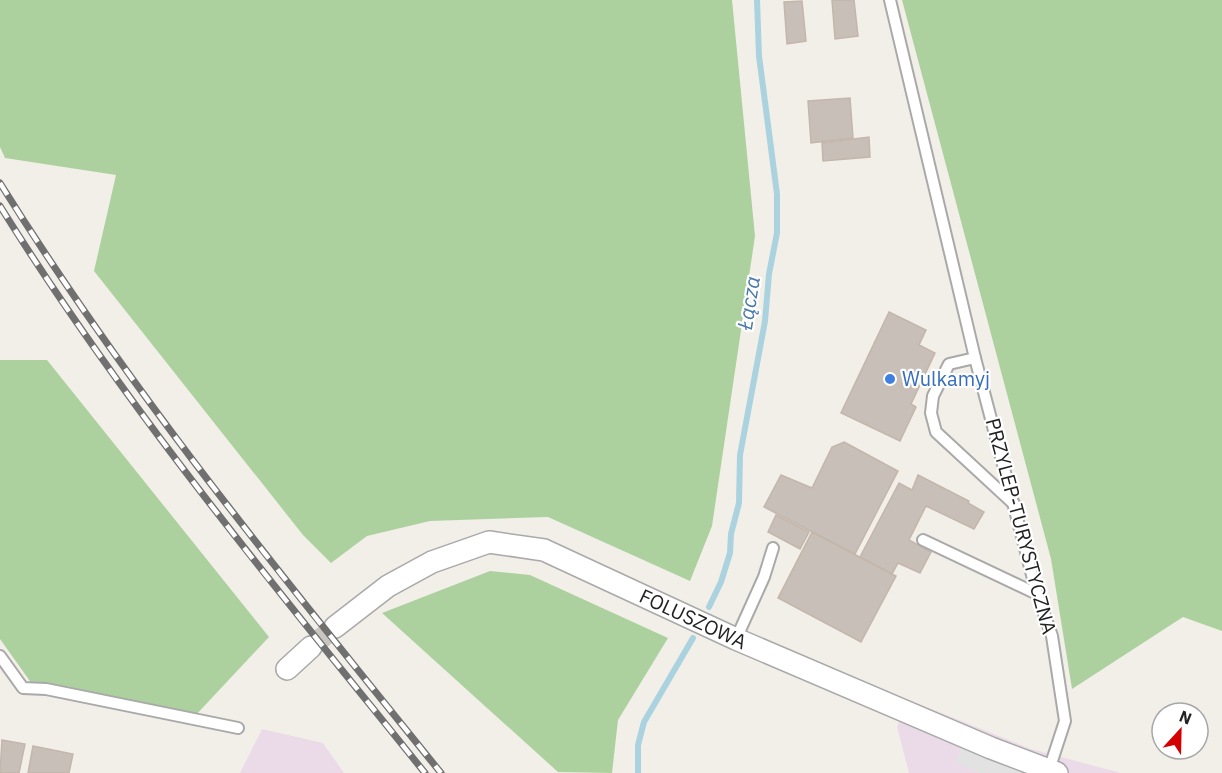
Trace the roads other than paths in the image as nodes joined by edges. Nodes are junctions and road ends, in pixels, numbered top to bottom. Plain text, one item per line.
1 (890, 0) edge
2 (975, 358) junction
3 (1015, 505) junction
4 (923, 540) dead end
5 (773, 548) dead end
6 (1037, 594) junction
7 (335, 627) tunnel mouth
8 (736, 639) junction
9 (311, 647) tunnel mouth
10 (0, 656) edge
11 (287, 669) dead end
12 (238, 728) dead end
13 (1051, 772) edge

1 - 2 lane, PRZYLEP-TURYSTYCZNA
2 - 3 lane, PRZYLEP-TURYSTYCZNA
2 - 3 lane
3 - 6 lane, PRZYLEP-TURYSTYCZNA
4 - 6 lane
5 - 8 lane
6 - 13 lane, PRZYLEP-TURYSTYCZNA
7 - 8 street, FOLUSZOWA
8 - 13 street, FOLUSZOWA
9 - 11 street
10 - 12 lane

